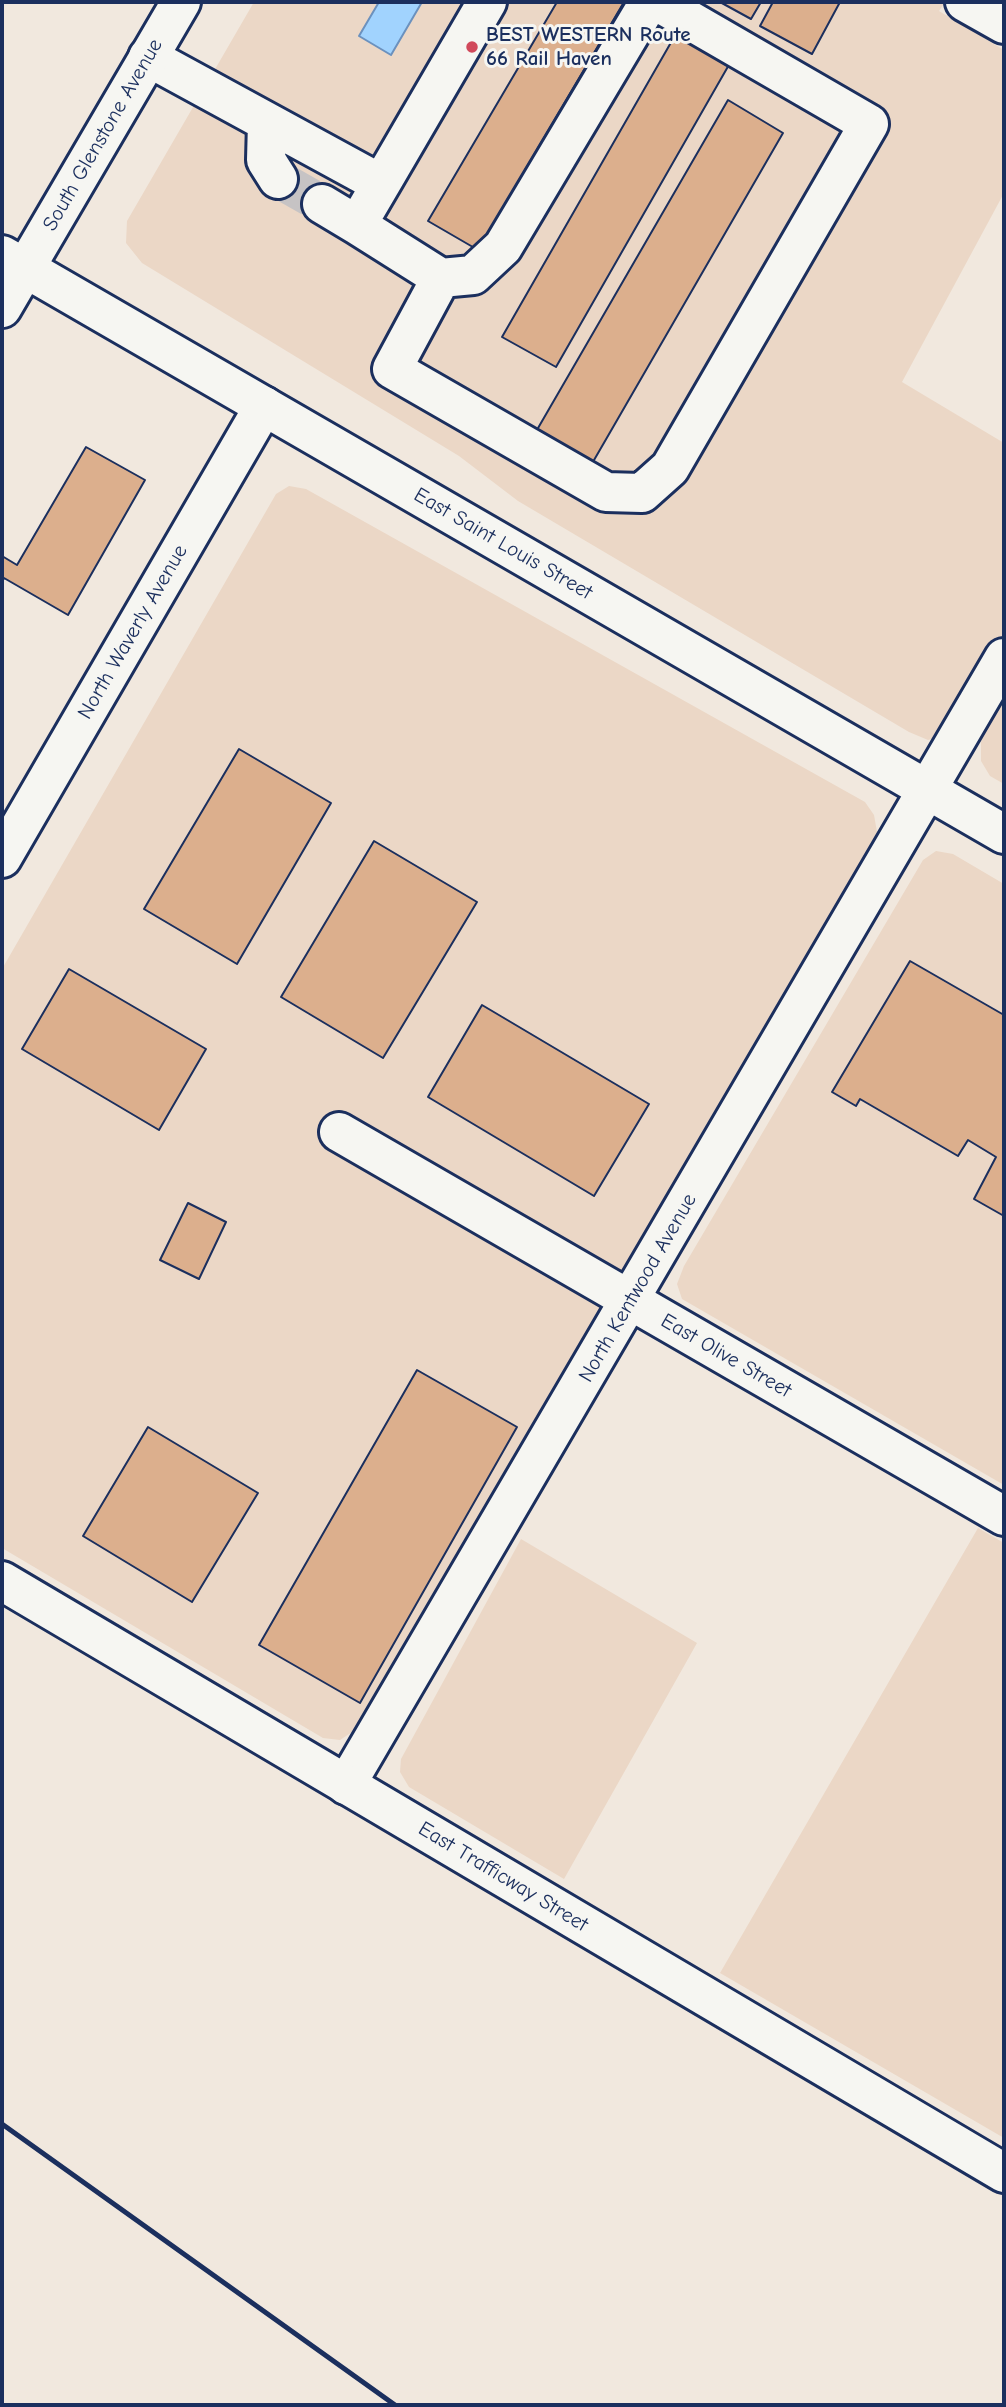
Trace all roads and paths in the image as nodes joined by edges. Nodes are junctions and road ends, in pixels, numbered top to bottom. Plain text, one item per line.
1 (181, 2) edge
2 (487, 2) edge
3 (649, 2) edge
4 (658, 2) edge
5 (965, 2) edge
6 (1004, 24) edge
7 (148, 57) junction
8 (267, 122) junction
9 (278, 179) tunnel mouth
10 (381, 184) junction
11 (321, 204) tunnel mouth
12 (357, 225) junction
13 (13, 262) edge
14 (441, 278) junction
15 (2, 308) edge
16 (264, 406) junction
17 (1004, 658) edge
18 (928, 790) junction
19 (1004, 834) edge
20 (2, 858) edge
21 (339, 1132) dead end
22 (631, 1301) junction
23 (1004, 1516) edge
24 (2, 1581) edge
25 (346, 1785) junction
26 (1004, 2173) edge

1 - 7 main road, South Glenstone Avenue
2 - 10 main road
3 - 14 main road
4 - 14 main road
5 - 6 main road
7 - 8 main road
7 - 13 main road, South Glenstone Avenue
8 - 9 main road
8 - 10 main road
10 - 12 main road
11 - 12 main road
12 - 14 main road
13 - 15 main road, South Glenstone Avenue
13 - 16 main road, East Saint Louis Street
16 - 18 main road, East Saint Louis Street
16 - 20 main road, North Waverly Avenue
17 - 18 main road, North Kentwood Avenue
18 - 19 main road, East Saint Louis Street
18 - 22 main road, North Kentwood Avenue
21 - 22 main road, East Olive Street
22 - 23 main road, East Olive Street
22 - 25 main road, North Kentwood Avenue
24 - 25 main road, East Trafficway Street
25 - 26 main road, East Trafficway Street

